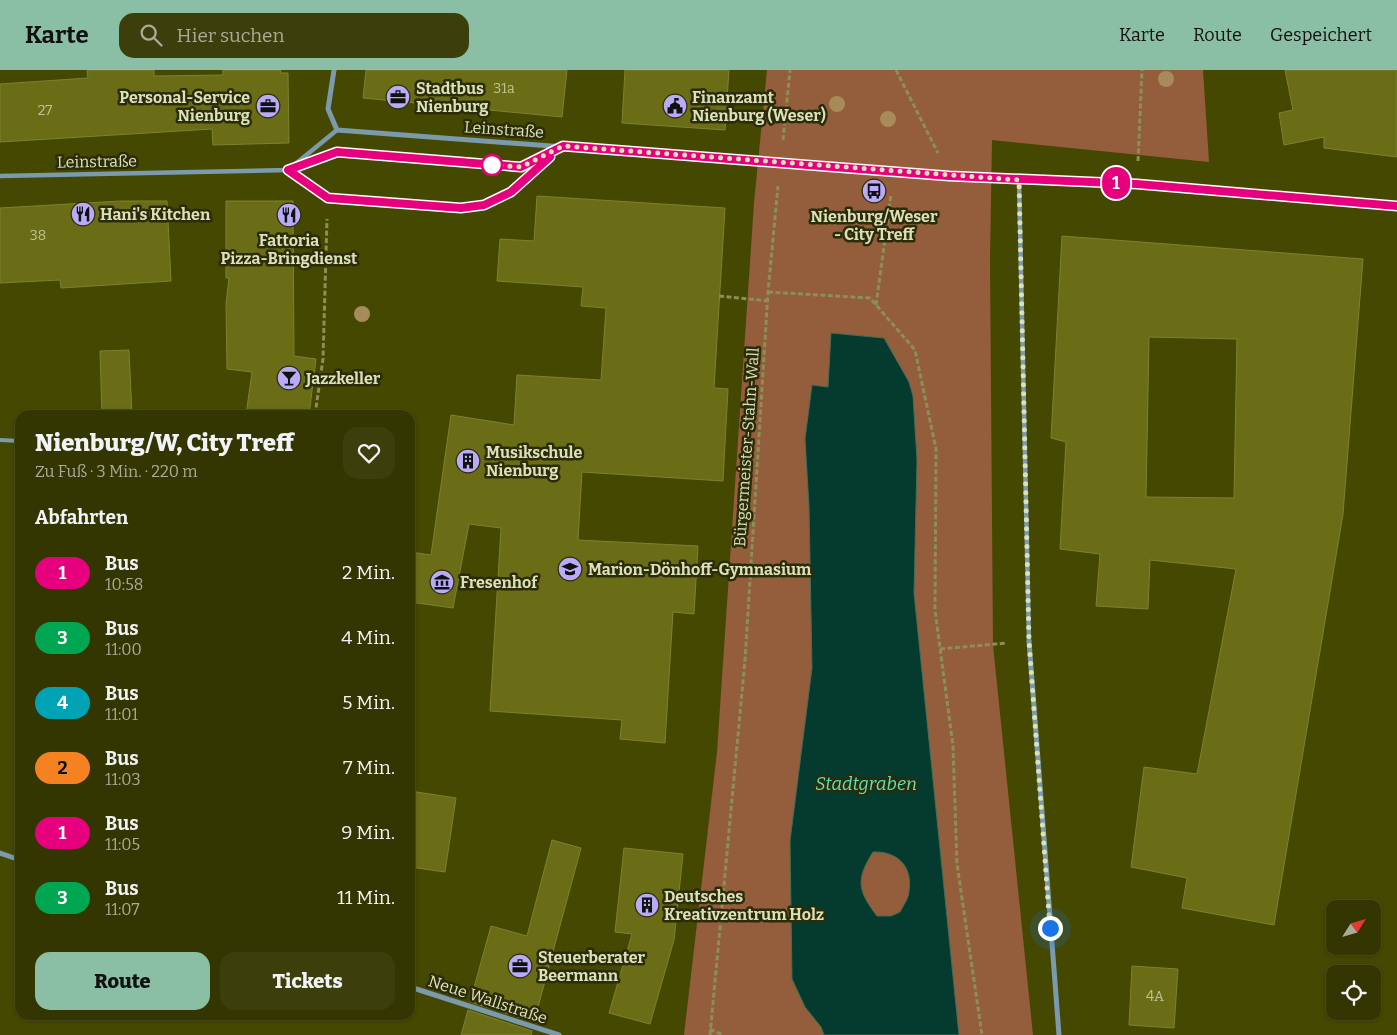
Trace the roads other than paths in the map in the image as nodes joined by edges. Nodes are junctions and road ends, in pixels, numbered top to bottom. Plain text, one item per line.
1 (334, 70) edge
2 (337, 130) junction
3 (563, 146) junction
4 (288, 170) junction
5 (0, 176) edge
6 (1019, 180) junction
7 (1397, 206) edge
8 (0, 440) edge
9 (15, 441) edge
10 (1029, 641) joint
11 (0, 853) edge
12 (15, 858) edge
13 (415, 989) edge
14 (559, 1035) edge
15 (1059, 1035) edge

1 - 2 street
2 - 3 street, Leinstraße
2 - 4 street
3 - 4 lane
3 - 4 lane
3 - 6 street, Leinstraße
4 - 5 street, Leinstraße
6 - 7 street, Leinstraße
6 - 10 street
8 - 9 lane
10 - 15 street
11 - 12 street
13 - 14 street, Neue Wallstraße

